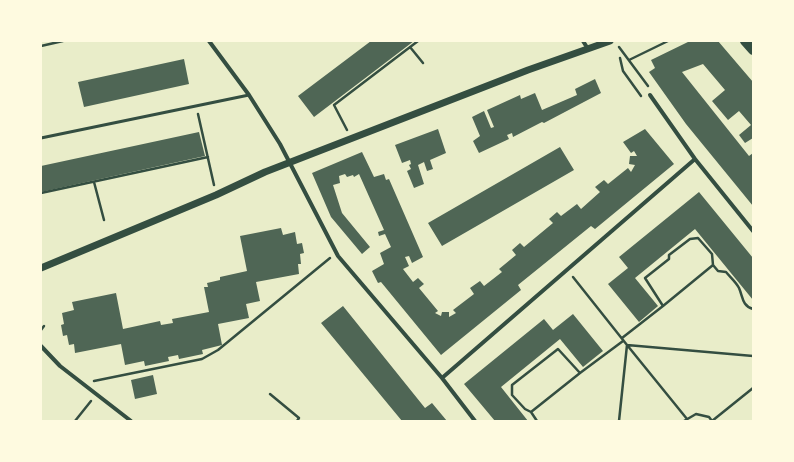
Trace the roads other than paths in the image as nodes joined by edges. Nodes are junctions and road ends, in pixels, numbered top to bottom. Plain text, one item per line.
1 (209, 41) edge
2 (583, 41) edge
3 (610, 41) edge
4 (745, 41) edge
5 (588, 49) junction
6 (753, 50) edge
7 (249, 95) junction
8 (650, 95) road end
9 (41, 138) edge
10 (695, 159) junction
11 (290, 162) junction
12 (753, 231) edge
13 (41, 268) edge
14 (41, 346) edge
15 (442, 378) junction
16 (131, 421) edge
17 (475, 421) edge

1 - 7 street
2 - 5 street
3 - 5 street
4 - 6 main road
5 - 11 street
7 - 9 lane
7 - 11 street
8 - 10 street
10 - 12 street
10 - 15 street
11 - 13 street
11 - 15 street
14 - 16 street
15 - 17 street

